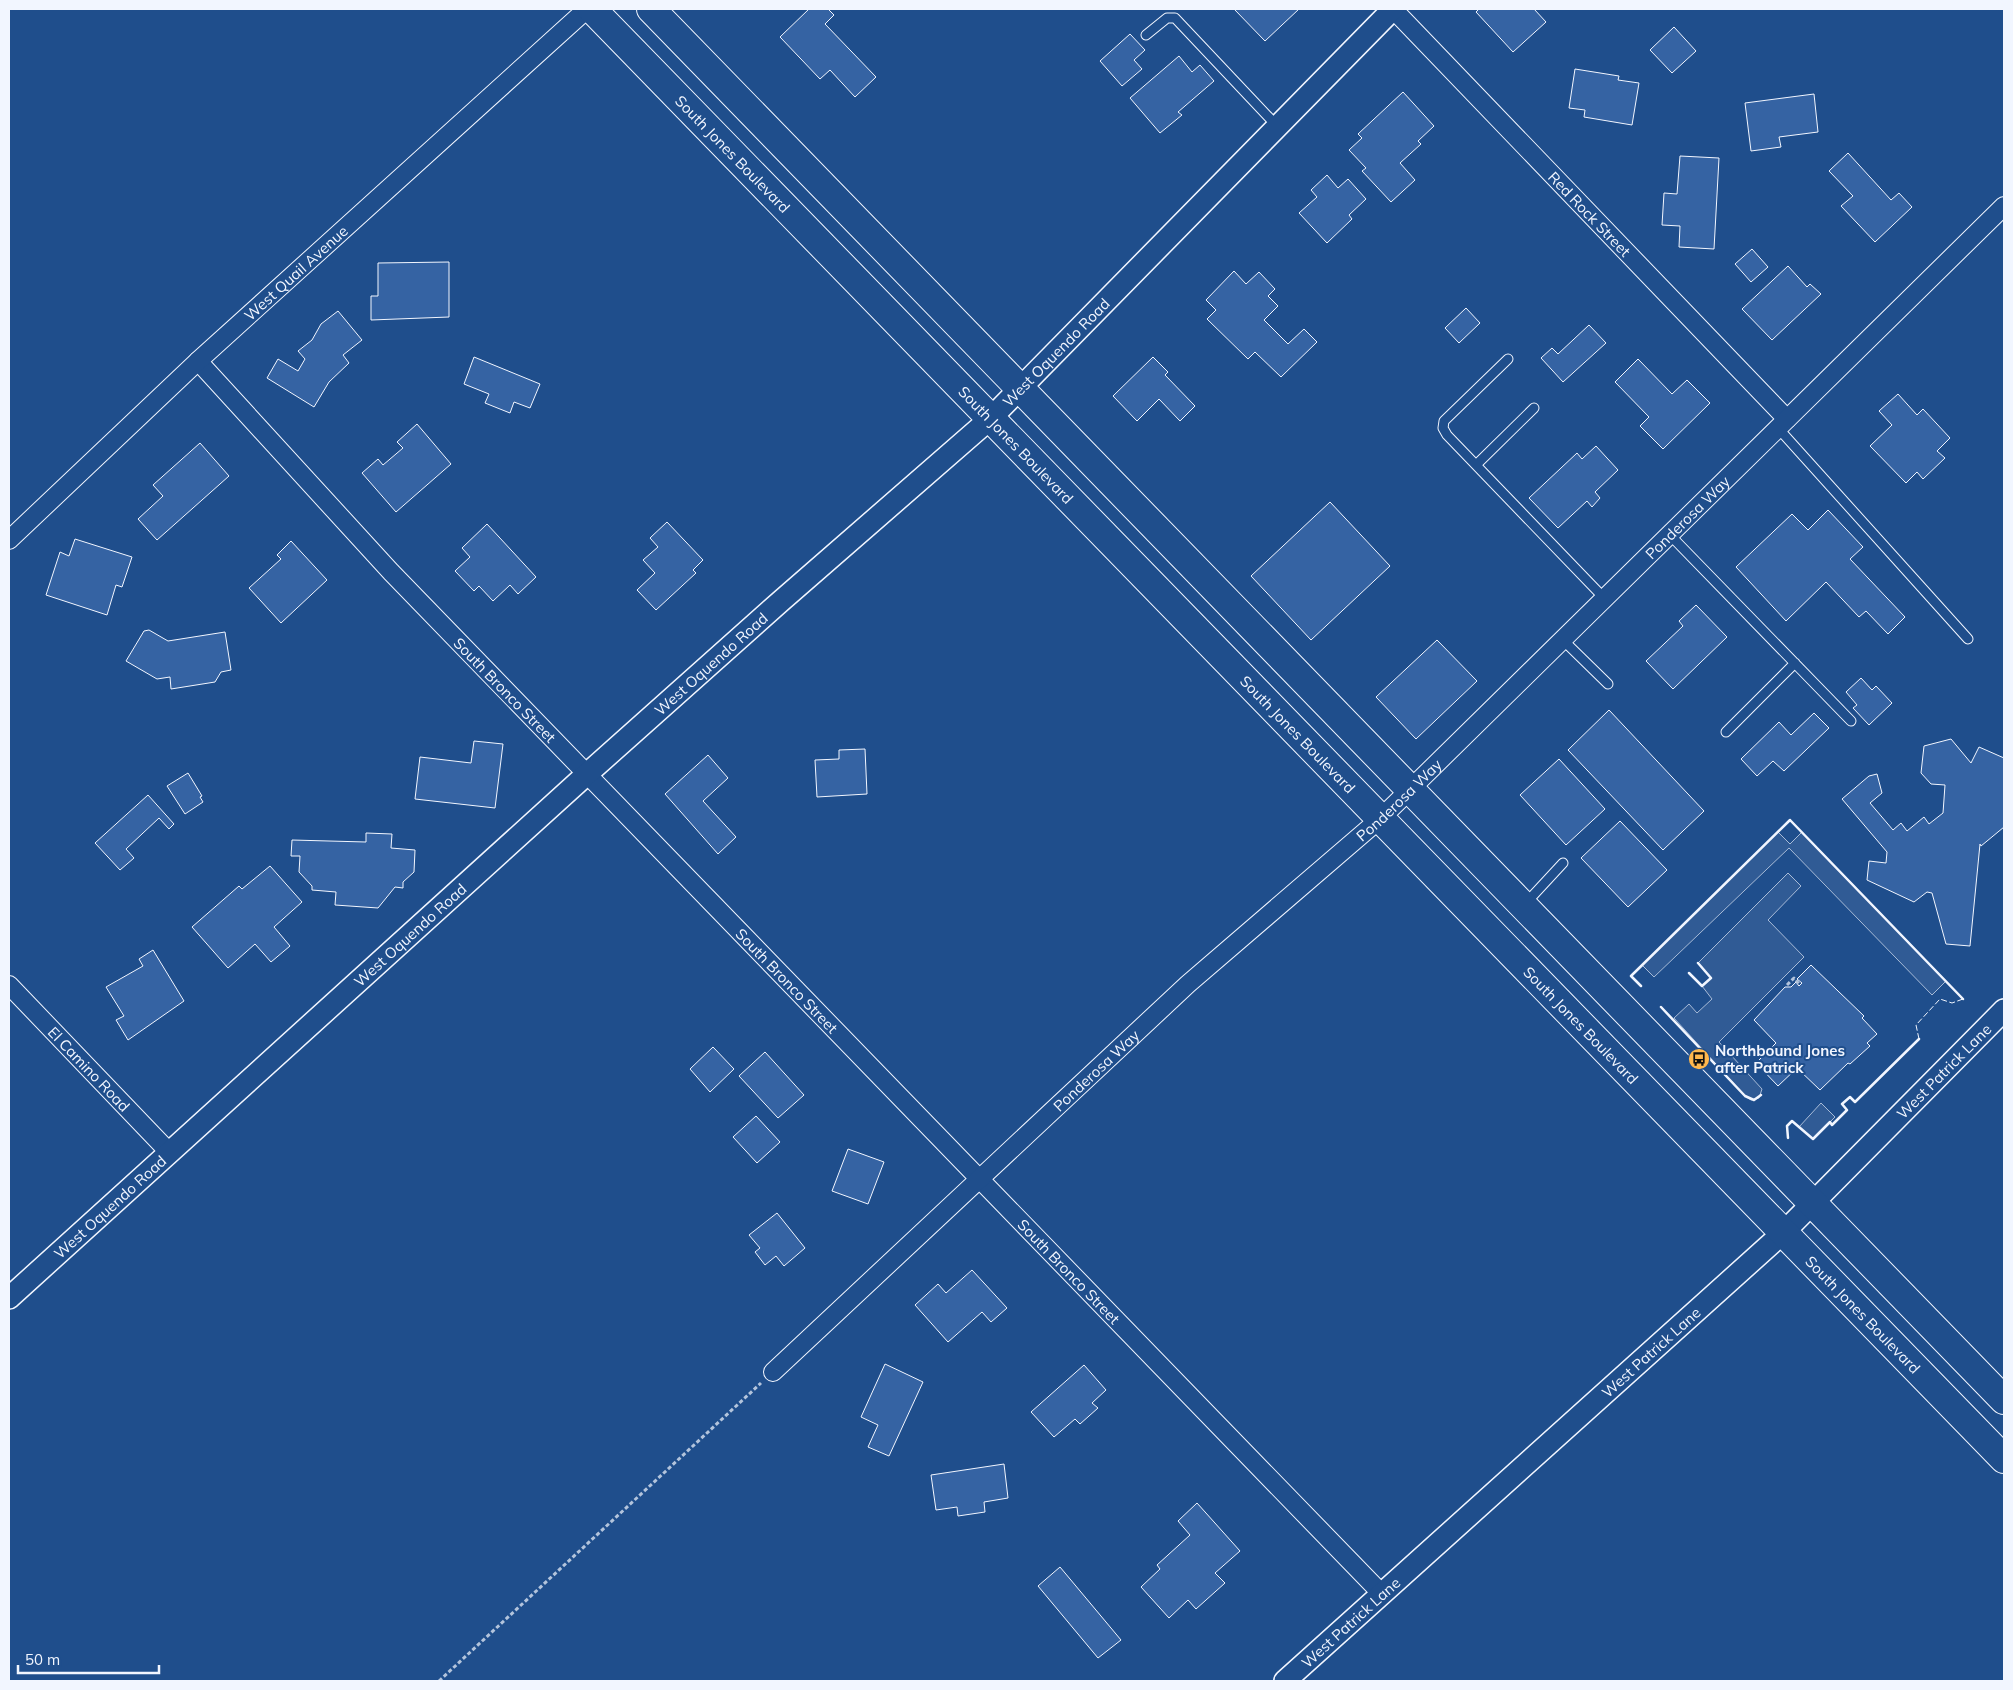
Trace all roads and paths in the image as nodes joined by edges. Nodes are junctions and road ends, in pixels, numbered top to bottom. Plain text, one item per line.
1 (587, 9) edge
2 (592, 9) edge
3 (651, 9) edge
4 (1393, 9) edge
5 (1146, 35) dead end
6 (1277, 126) junction
7 (2004, 206) edge
8 (1508, 359) dead end
9 (198, 361) junction
10 (1020, 388) junction
11 (1534, 408) dead end
12 (991, 418) junction
13 (1783, 424) junction
14 (1476, 465) junction
15 (1670, 535) junction
16 (9, 540) edge
17 (1605, 599) junction
18 (1968, 639) dead end
19 (1563, 640) junction
20 (1795, 664) junction
21 (1608, 684) dead end
22 (1851, 721) dead end
23 (1726, 732) dead end
24 (587, 774) junction
25 (1410, 789) junction
26 (1381, 818) junction
27 (1564, 863) dead end
28 (1523, 905) junction
29 (9, 985) edge
30 (1787, 985) dead end
31 (1800, 985) dead end
32 (2004, 1010) edge
33 (170, 1153) junction
34 (980, 1180) junction
35 (1813, 1203) junction
36 (1784, 1232) junction
37 (9, 1298) edge
38 (773, 1372) joint
39 (2004, 1400) edge
40 (2004, 1459) edge
41 (1382, 1594) junction
42 (439, 1681) edge
43 (1285, 1681) edge

1 - 9 street, West Quail Avenue
2 - 12 main road, South Jones Boulevard
3 - 10 main road
4 - 6 street, West Oquendo Road
4 - 13 street, Red Rock Street
5 - 6 lane
6 - 10 street, West Oquendo Road
7 - 13 street, Ponderosa Way
8 - 14 lane
9 - 16 street, West Quail Avenue
9 - 24 street, South Bronco Street
10 - 12 street, West Oquendo Road
10 - 25 main road
11 - 14 lane
12 - 24 street, West Oquendo Road
12 - 26 main road, South Jones Boulevard
13 - 15 street, Ponderosa Way
13 - 18 lane
14 - 17 lane
15 - 17 street, Ponderosa Way
15 - 20 lane
17 - 19 street, Ponderosa Way
19 - 21 lane
19 - 25 street, Ponderosa Way
20 - 22 lane
20 - 23 lane
24 - 33 street, West Oquendo Road
24 - 34 street, South Bronco Street
25 - 26 street, Ponderosa Way
25 - 28 main road
26 - 34 street, Ponderosa Way
26 - 36 main road, South Jones Boulevard
27 - 28 lane
28 - 35 main road
29 - 33 street, El Camino Road
30 - 31 path
32 - 35 street, West Patrick Lane
33 - 37 street, West Oquendo Road
34 - 38 street, Ponderosa Way
34 - 41 street, South Bronco Street
35 - 36 street, West Patrick Lane
35 - 39 main road
36 - 40 main road, South Jones Boulevard
36 - 41 street, West Patrick Lane
38 - 42 path
41 - 43 street, West Patrick Lane

